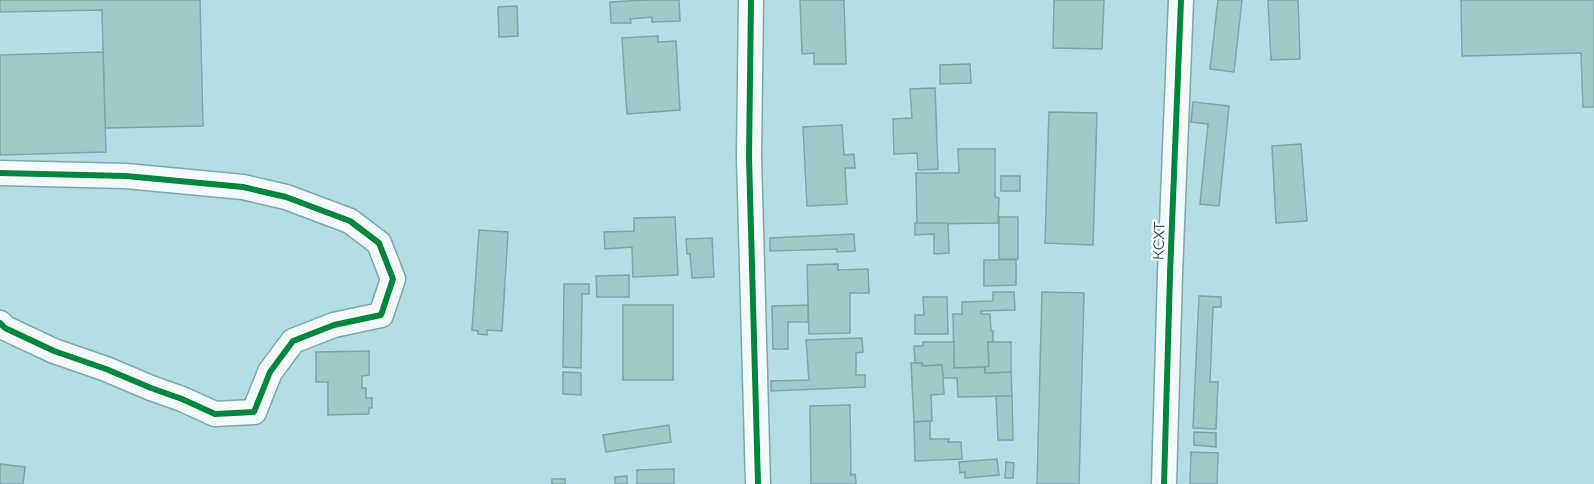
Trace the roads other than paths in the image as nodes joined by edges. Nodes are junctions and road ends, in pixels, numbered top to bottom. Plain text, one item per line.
1 (751, 0) edge
2 (1181, 0) edge
3 (0, 172) edge
4 (0, 323) edge
5 (758, 484) edge
6 (1164, 484) edge

1 - 5 street
2 - 6 street, КСХТ
3 - 4 street

